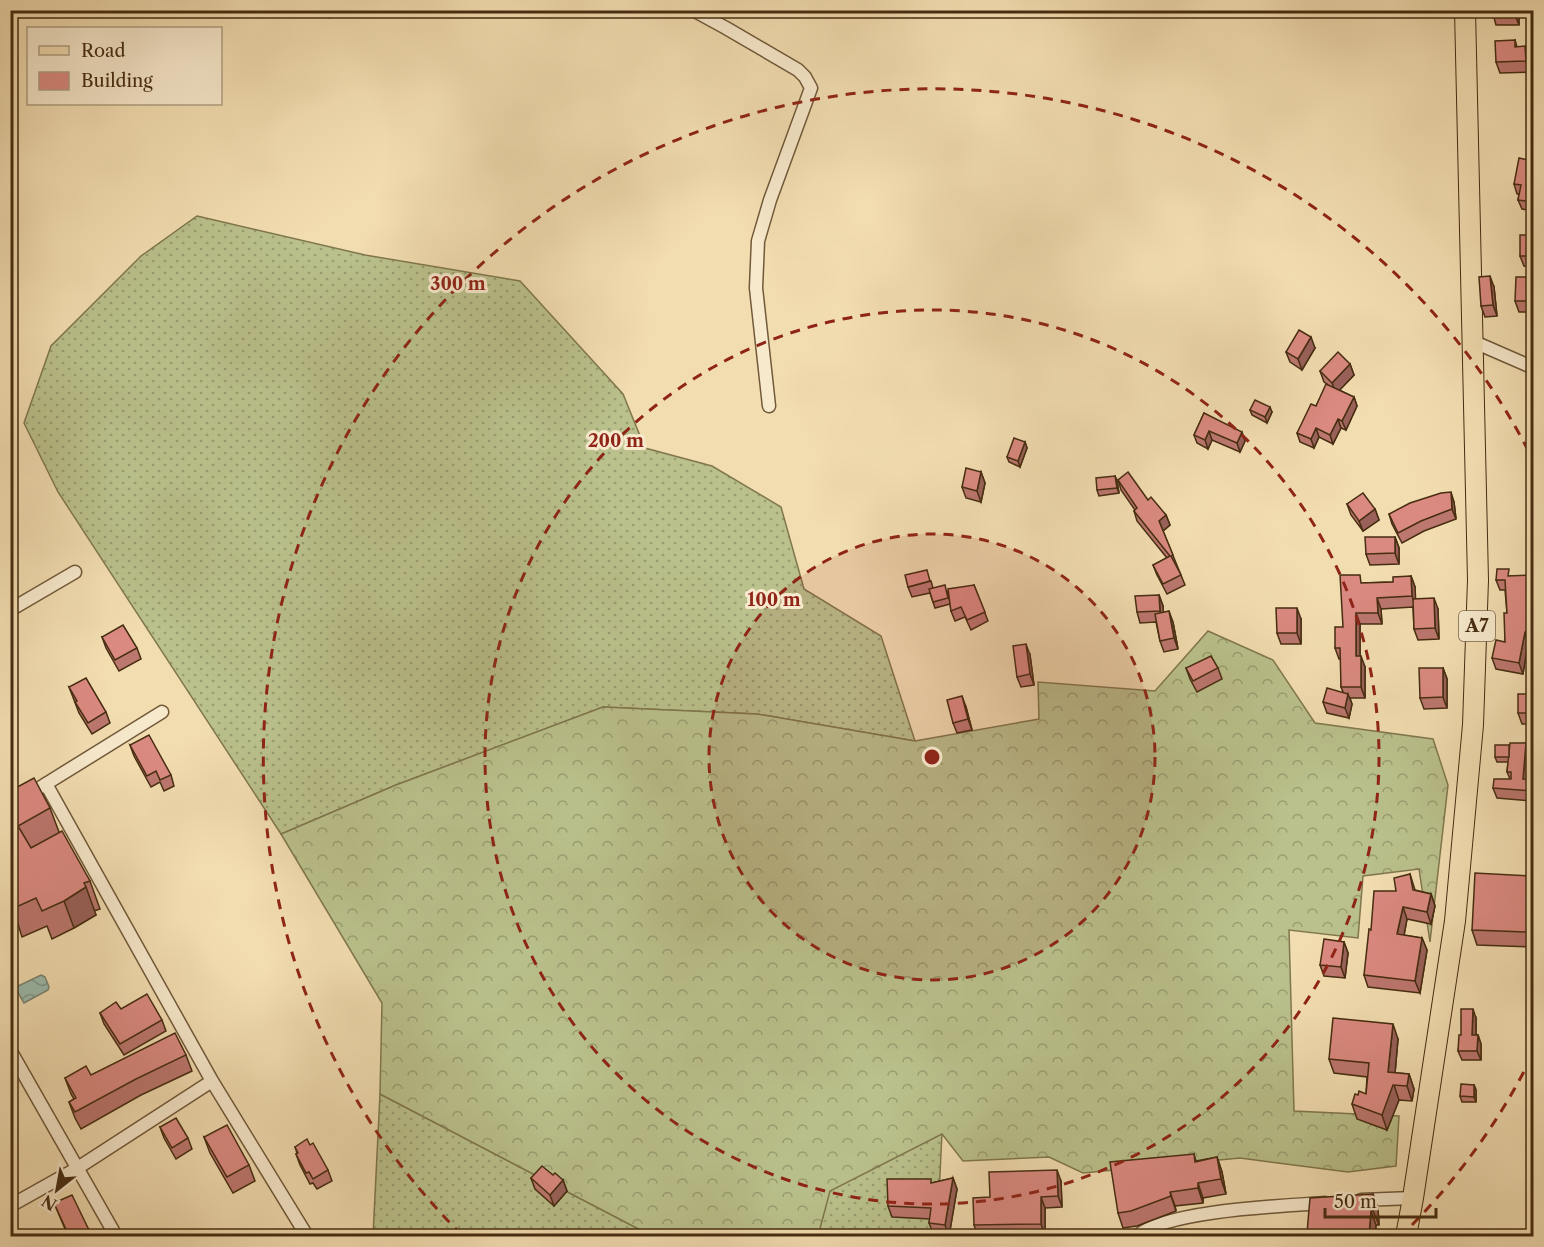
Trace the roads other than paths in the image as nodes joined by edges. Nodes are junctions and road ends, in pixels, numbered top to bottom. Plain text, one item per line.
1 (693, 10) edge
2 (1465, 10) edge
3 (1472, 341) junction
4 (1533, 368) edge
5 (769, 406) dead end
6 (75, 572) dead end
7 (10, 610) edge
8 (162, 712) dead end
9 (46, 784) junction
10 (28, 795) edge
11 (10, 1050) edge
12 (212, 1081) junction
13 (76, 1169) junction
14 (1413, 1198) junction
15 (10, 1206) edge
16 (116, 1236) edge
17 (307, 1236) edge
18 (1137, 1236) edge
19 (1406, 1236) edge

1 - 5 street
2 - 3 main road, A7
3 - 4 street
3 - 14 main road, A7
6 - 7 street
8 - 9 street
9 - 10 street
9 - 12 street
11 - 13 street
12 - 13 street
12 - 17 street
13 - 15 street
13 - 16 street
14 - 18 street
14 - 19 main road, A7

